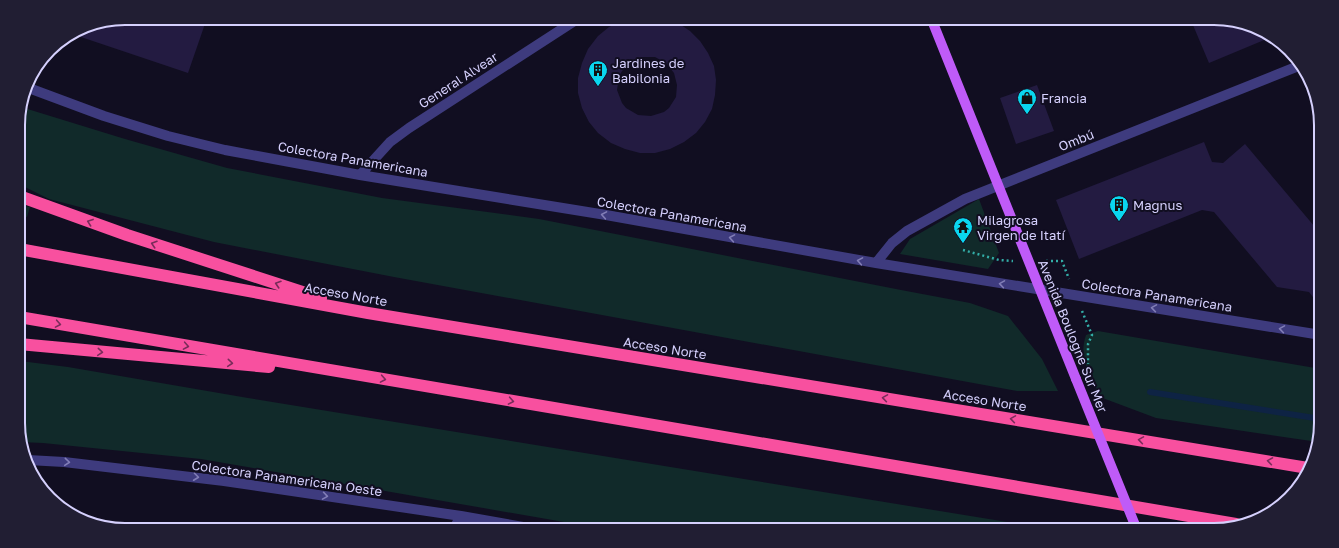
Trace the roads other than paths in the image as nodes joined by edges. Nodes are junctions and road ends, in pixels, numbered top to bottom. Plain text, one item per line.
1 (568, 25) edge
2 (935, 25) edge
3 (1295, 67) edge
4 (32, 89) edge
5 (360, 175) junction
6 (999, 185) junction
7 (25, 198) edge
8 (25, 250) edge
9 (876, 264) junction
10 (1040, 290) junction
11 (368, 313) junction
12 (25, 318) edge
13 (1314, 334) edge
14 (25, 344) edge
15 (361, 375) junction
16 (32, 460) edge
17 (1304, 467) edge
18 (461, 516) junction
19 (1226, 522) edge
20 (457, 523) edge
21 (500, 523) edge
22 (1134, 523) edge

1 - 5 street, General Alvear
2 - 6 main road, Avenida Boulogne Sur Mer
3 - 6 street, Ombú
4 - 5 street, Colectora Panamericana
9 -> 5 street, Colectora Panamericana
6 - 9 street, Ombú
6 - 10 main road, Avenida Boulogne Sur Mer
11 -> 7 highway
8 - 11 highway, Acceso Norte
10 -> 9 street, Colectora Panamericana
13 -> 10 street, Colectora Panamericana
10 - 22 main road, Avenida Boulogne Sur Mer, bridge
17 -> 11 highway, Acceso Norte
12 -> 15 highway
14 -> 15 highway
15 -> 19 highway
16 -> 18 street, Colectora Panamericana Oeste
18 - 20 street
18 - 21 street, Colectora Panamericana Oeste

